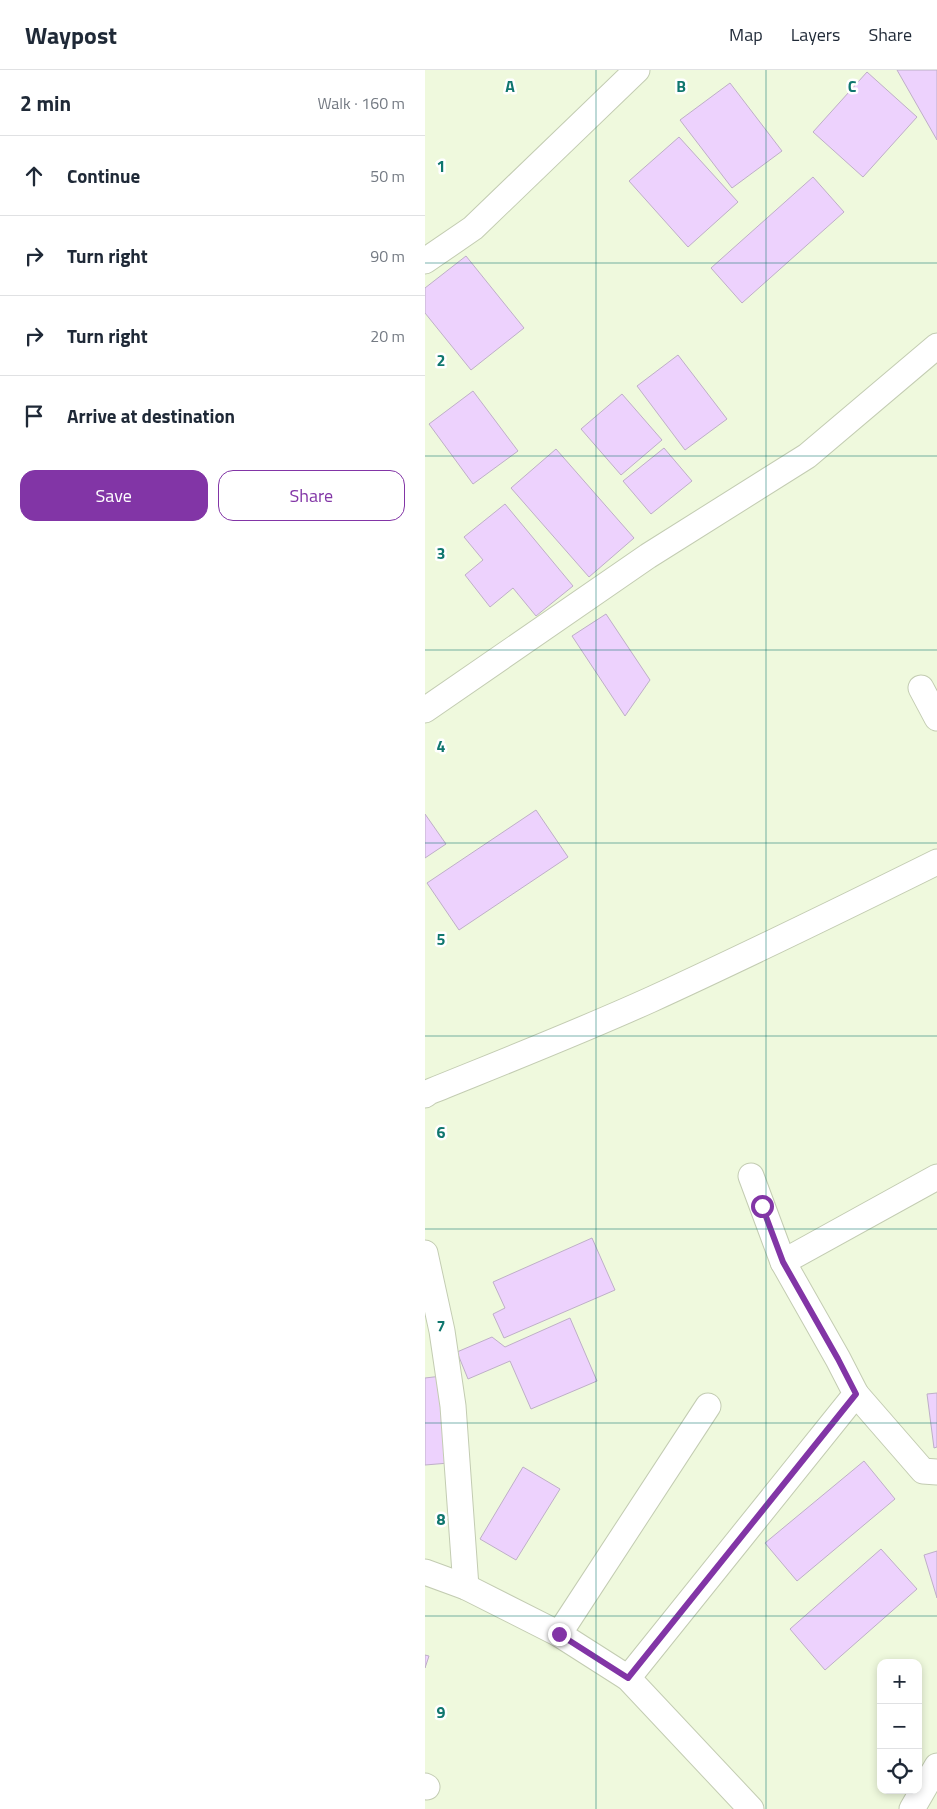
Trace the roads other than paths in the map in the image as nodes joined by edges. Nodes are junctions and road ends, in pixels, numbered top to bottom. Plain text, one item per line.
1 (637, 70) edge
2 (425, 261) edge
3 (937, 346) edge
4 (921, 688) dead end
5 (425, 710) edge
6 (937, 718) edge
7 (937, 862) edge
8 (425, 1095) edge
9 (751, 1176) dead end
10 (937, 1177) edge
11 (425, 1253) edge
12 (783, 1262) junction
13 (856, 1394) junction
14 (708, 1406) dead end
15 (937, 1472) edge
16 (425, 1572) edge
17 (466, 1587) junction
18 (559, 1634) junction
19 (628, 1678) junction
20 (937, 1766) edge
21 (751, 1809) edge
22 (912, 1809) edge

1 - 2 street
3 - 5 street
4 - 6 street
7 - 8 street
9 - 12 street
10 - 12 street
11 - 17 street
12 - 13 street
13 - 15 street
13 - 19 street
14 - 18 street
16 - 17 street
17 - 18 street
18 - 19 street
19 - 21 street
20 - 22 street

